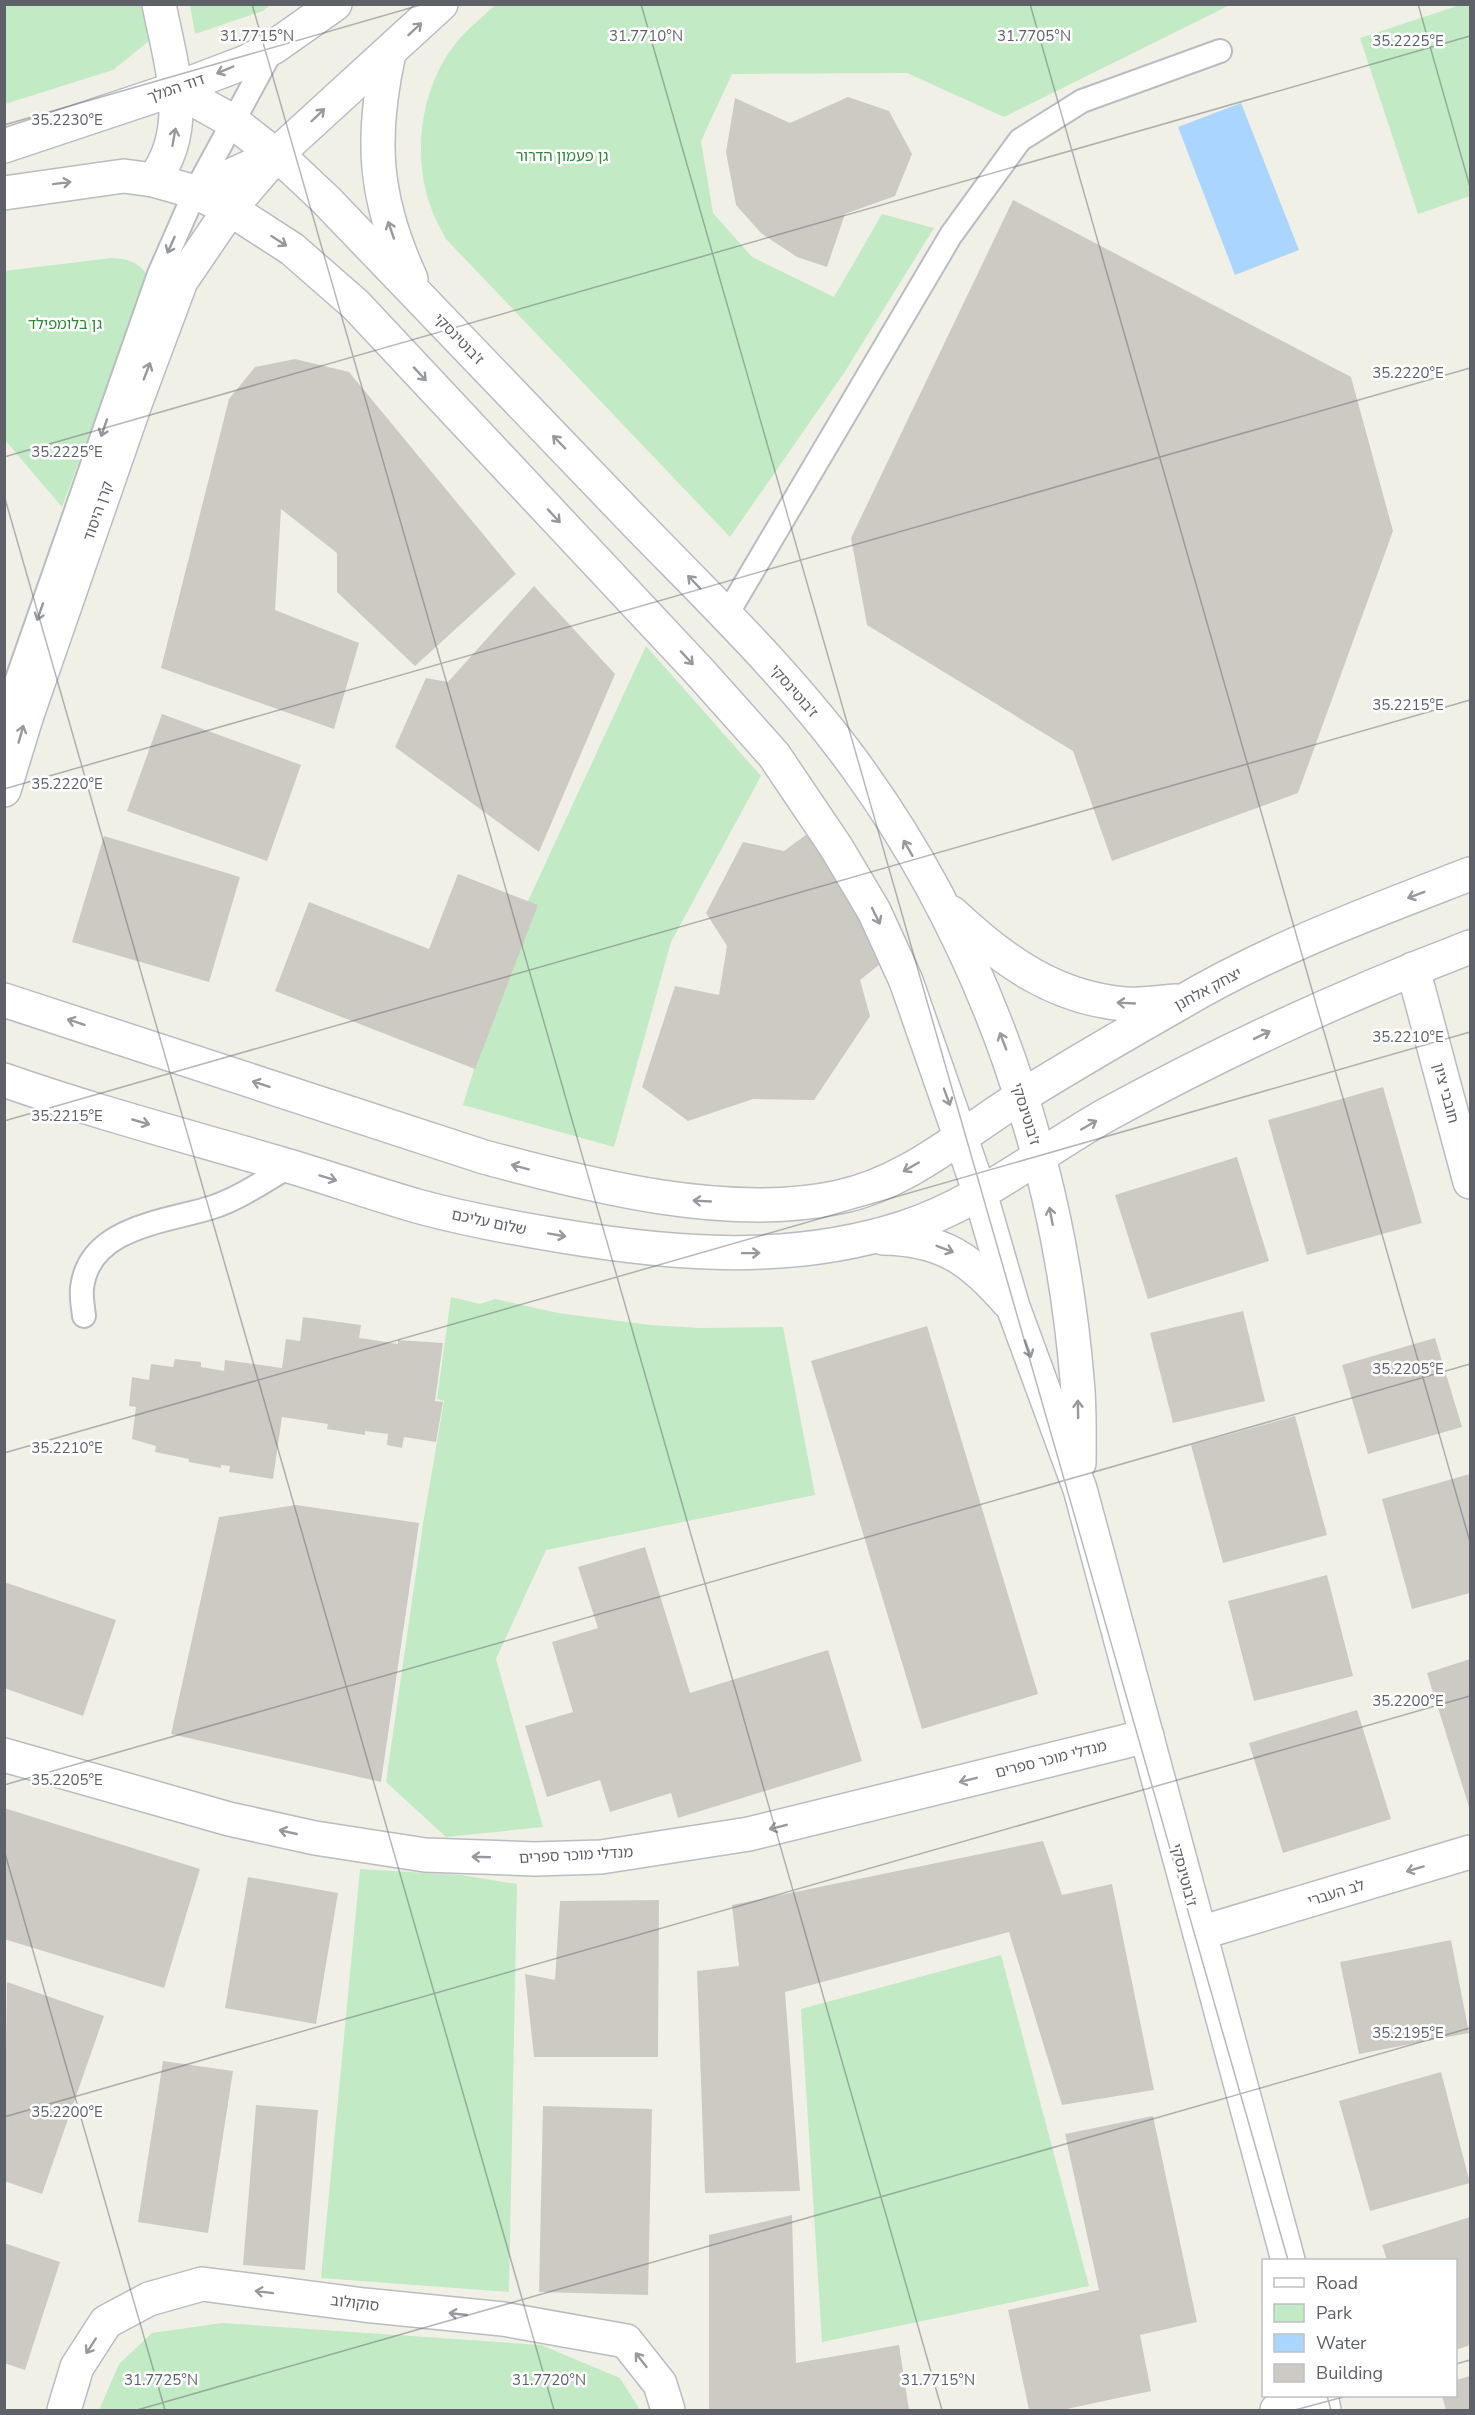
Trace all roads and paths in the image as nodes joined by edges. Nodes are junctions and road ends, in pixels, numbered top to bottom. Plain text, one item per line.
1 (159, 4) edge
2 (335, 4) edge
3 (441, 4) edge
4 (274, 47) junction
5 (1220, 51) dead end
6 (389, 53) junction
7 (175, 89) junction
8 (232, 121) junction
9 (4, 147) edge
10 (276, 155) junction
11 (153, 180) junction
12 (195, 192) junction
13 (4, 193) edge
14 (230, 209) junction
15 (424, 303) junction
16 (726, 616) junction
17 (6, 709) edge
18 (4, 790) edge
19 (1470, 874) edge
20 (937, 898) junction
21 (1470, 947) edge
22 (1413, 969) junction
23 (4, 1000) edge
24 (1184, 1000) junction
25 (4, 1080) edge
26 (1021, 1097) junction
27 (961, 1137) junction
28 (1040, 1155) junction
29 (290, 1166) junction
30 (1470, 1182) edge
31 (980, 1193) junction
32 (867, 1238) junction
33 (1013, 1307) junction
34 (84, 1316) dead end
35 (1080, 1489) junction
36 (1147, 1736) junction
37 (4, 1755) edge
38 (1470, 1852) edge
39 (1200, 1933) junction
40 (1288, 2259) edge
41 (1322, 2402) edge
42 (64, 2410) edge
43 (669, 2410) edge
44 (1277, 2410) edge

1 - 7 street
2 - 4 street, דוד המלך
6 -> 3 street
4 -> 7 street, דוד המלך
4 - 8 lane
5 - 16 lane
10 -> 6 street
15 -> 6 street
7 - 8 street, ז'בוטינסקי
7 - 9 street, דוד המלך
11 -> 7 street
8 - 10 street, ז'בוטינסקי
8 - 12 lane
10 - 12 street
10 - 14 street, קרן היסוד
10 - 15 street, ז'בוטינסקי
11 - 12 street
13 -> 11 street
12 - 14 street
12 -> 17 lane
18 -> 14 street, קרן היסוד
14 -> 27 street, ז'בוטינסקי
16 -> 15 street, ז'בוטינסקי
20 -> 16 street, ז'בוטינסקי
19 -> 24 street, יצחק אלחנן
24 -> 20 street
26 -> 20 street, ז'בוטינסקי
21 - 22 street
28 -> 22 street
22 - 30 street, חובבי ציון
27 -> 23 street
24 - 26 street, יצחק אלחנן
25 -> 29 street, שלום עליכם
26 - 27 street, יצחק אלחנן
26 - 28 street, ז'בוטינסקי
27 - 31 street, ז'בוטינסקי
28 - 31 street
35 -> 28 street, ז'בוטינסקי
29 -> 32 street, שלום עליכם
29 - 34 lane
31 - 32 street, שלום עליכם
31 - 33 street, ז'בוטינסקי
32 -> 33 street
33 -> 35 street, ז'בוטינסקי
35 - 36 street, ז'בוטינסקי
36 -> 37 street, מנדלי מוכר ספרים
36 - 39 street, ז'בוטינסקי
38 -> 39 street, לב העברי
39 - 40 street, ז'בוטינסקי
41 - 44 street
43 -> 42 street, סוקולוב

